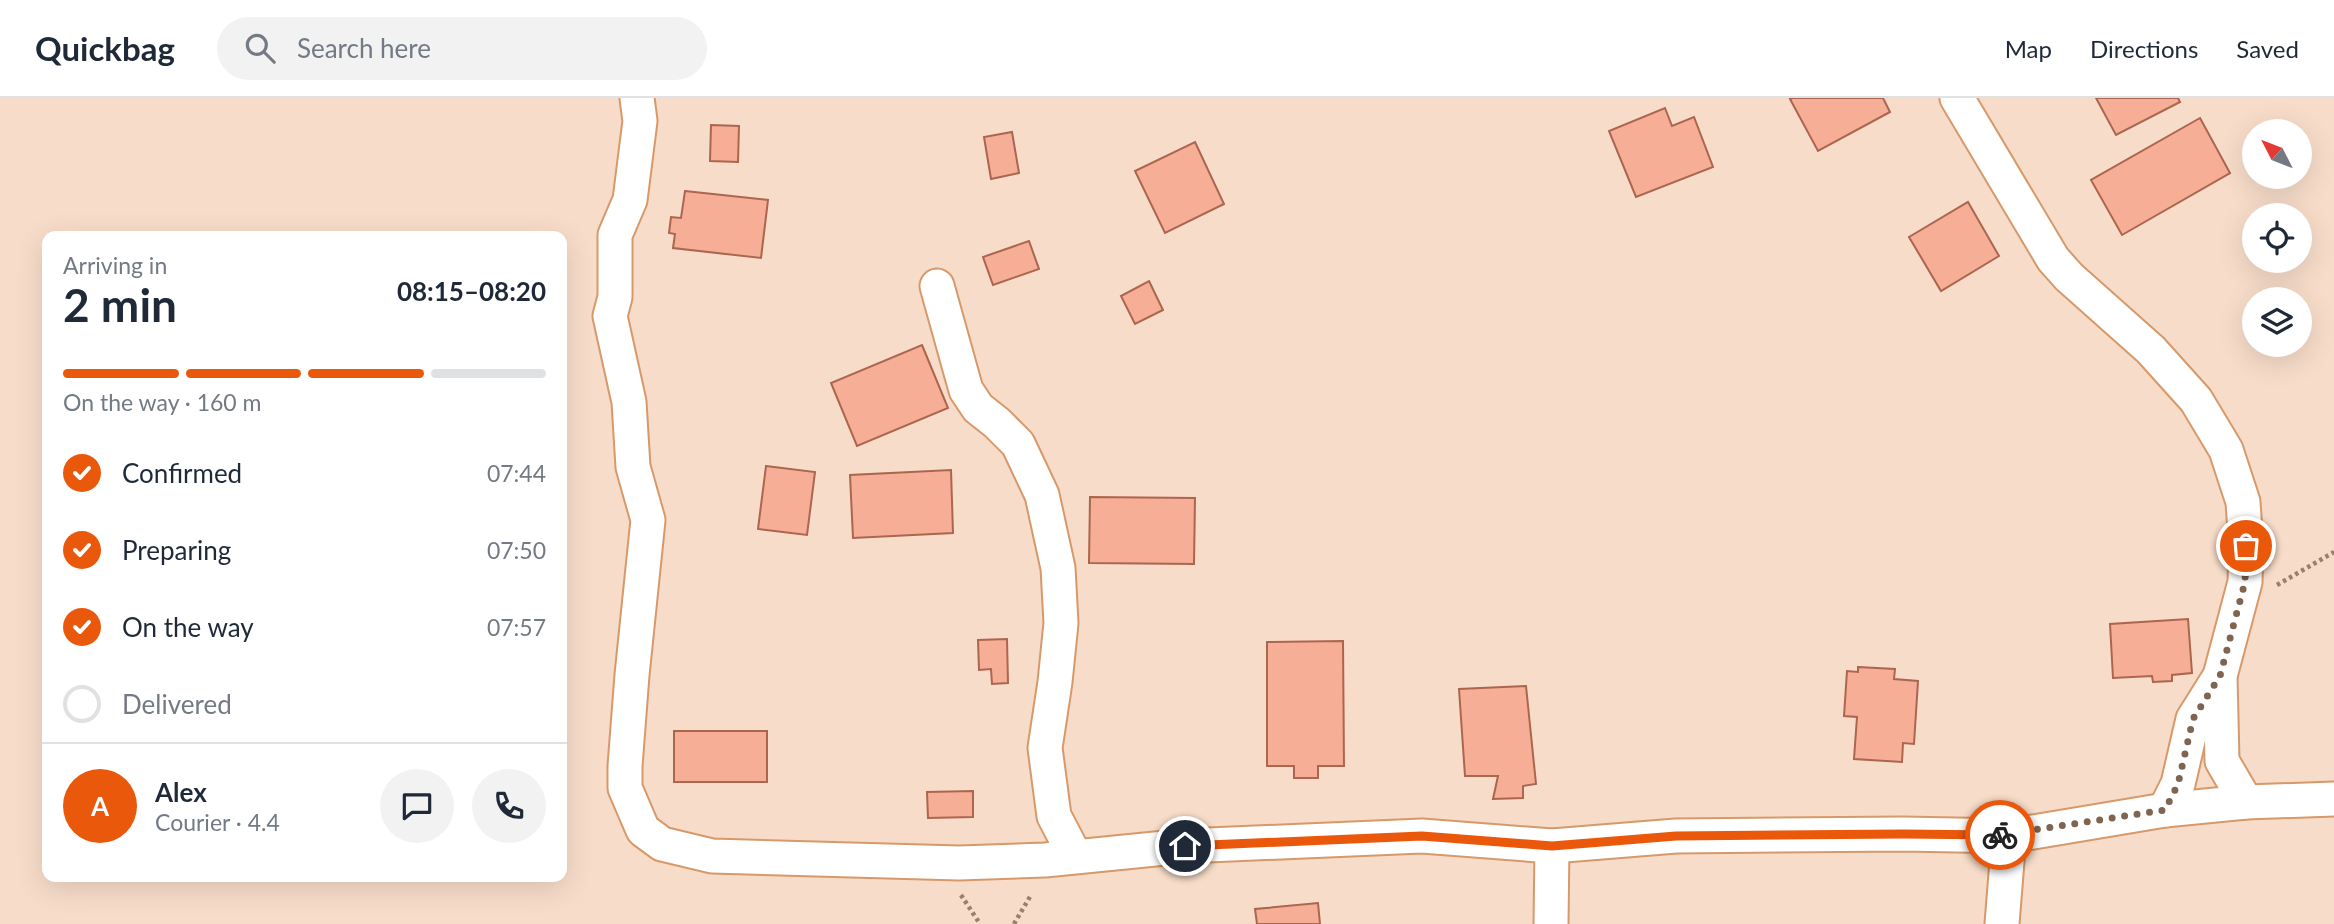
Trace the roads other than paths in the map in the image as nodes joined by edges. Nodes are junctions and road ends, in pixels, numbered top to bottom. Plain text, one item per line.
1 (637, 98) edge
2 (1957, 98) edge
3 (937, 286) dead end
4 (2220, 676) junction
5 (2334, 799) edge
6 (2246, 802) junction
7 (2165, 810) junction
8 (2008, 836) junction
9 (1552, 846) junction
10 (1074, 856) junction
11 (1551, 924) edge
12 (2002, 924) edge

1 - 10 street
2 - 4 street
3 - 10 street
4 - 6 street
4 - 7 street
5 - 6 street
6 - 7 street
7 - 8 street
8 - 9 street
8 - 12 street
9 - 10 street
9 - 11 street

